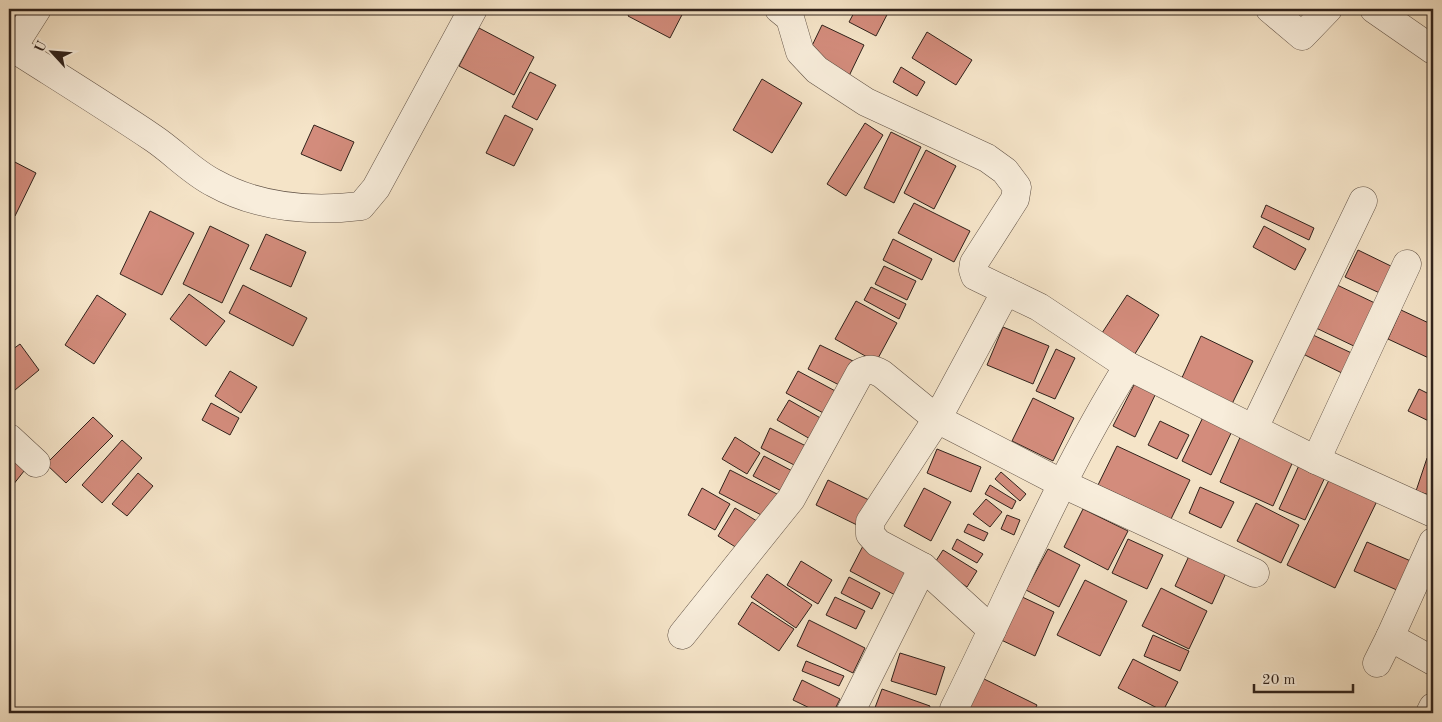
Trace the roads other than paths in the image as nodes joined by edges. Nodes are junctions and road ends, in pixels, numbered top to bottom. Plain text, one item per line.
1 (37, 9) edge
2 (473, 9) edge
3 (779, 9) edge
4 (1270, 9) edge
5 (1328, 9) edge
6 (1374, 9) edge
7 (11, 50) edge
8 (1433, 50) edge
9 (1363, 201) dead end
10 (1407, 264) dead end
11 (1006, 292) junction
12 (1128, 366) junction
13 (937, 419) junction
14 (1254, 428) junction
15 (9, 438) edge
16 (1316, 460) junction
17 (36, 463) dead end
18 (1062, 483) junction
19 (1433, 513) edge
20 (1433, 542) edge
21 (923, 567) junction
22 (1256, 573) dead end
23 (992, 630) junction
24 (682, 635) dead end
25 (1390, 638) junction
26 (1433, 661) edge
27 (1376, 663) dead end
28 (1433, 707) edge
29 (954, 709) dead end
30 (850, 713) edge
31 (1430, 713) edge

1 - 7 street
2 - 7 street
3 - 11 street
4 - 5 street
6 - 8 street
9 - 14 street
10 - 16 street
11 - 12 street
11 - 13 street
12 - 14 street
12 - 18 street
13 - 18 street
13 - 21 street
13 - 24 street
14 - 16 street
15 - 17 street
16 - 19 street
18 - 22 street
18 - 23 street
20 - 25 street
21 - 23 street
21 - 30 street
23 - 29 street
25 - 26 street
25 - 27 street
28 - 31 street

